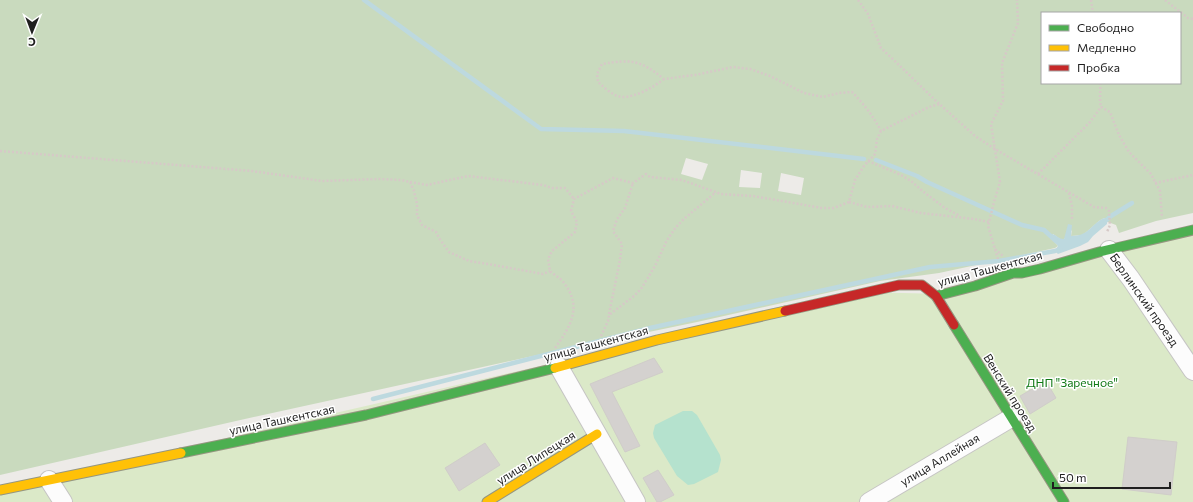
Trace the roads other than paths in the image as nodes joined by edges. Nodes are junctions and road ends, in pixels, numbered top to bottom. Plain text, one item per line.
1 (1193, 230) edge
2 (1111, 249) junction
3 (936, 296) junction
4 (559, 367) junction
5 (1193, 371) edge
6 (1011, 418) junction
7 (597, 434) junction
8 (49, 480) junction
9 (0, 490) edge
10 (63, 502) edge
11 (487, 502) edge
12 (636, 502) edge
13 (869, 502) edge
14 (1064, 502) edge

1 - 2 street, улица Ташкентская
2 - 3 street, улица Ташкентская
2 - 5 street, Берлинский проезд
3 - 4 street, улица Ташкентская
3 - 6 street, Венский проезд
4 - 7 street
4 - 8 street, улица Ташкентская
6 - 13 street, улица Аллейная
6 - 14 street, Венский проезд
7 - 11 street, улица Липецкая
7 - 12 street
8 - 9 street, улица Ташкентская
8 - 10 street

